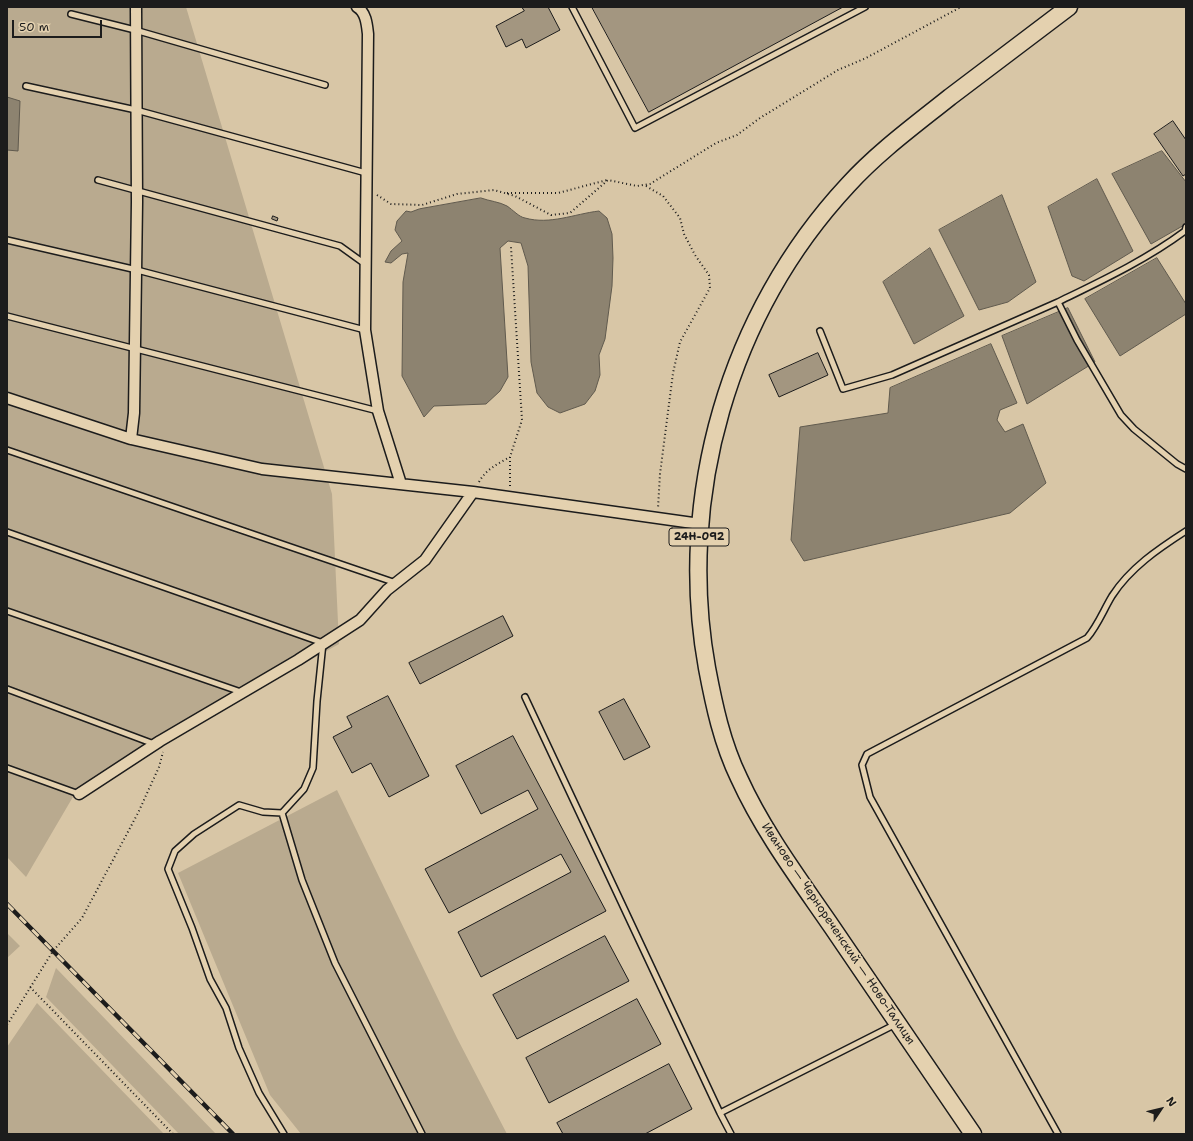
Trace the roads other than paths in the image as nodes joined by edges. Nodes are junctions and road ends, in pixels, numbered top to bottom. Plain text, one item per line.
1 (136, 7) edge
2 (356, 7) edge
3 (572, 7) edge
4 (865, 7) edge
5 (1069, 7) edge
6 (71, 14) dead end
7 (135, 30) junction
8 (325, 85) dead end
9 (26, 86) dead end
10 (136, 110) junction
11 (366, 177) junction
12 (98, 180) dead end
13 (137, 190) junction
14 (1186, 227) edge
15 (7, 240) edge
16 (366, 264) junction
17 (137, 270) junction
18 (1058, 302) junction
19 (7, 316) edge
20 (365, 330) junction
21 (820, 331) dead end
22 (135, 348) junction
23 (7, 398) edge
24 (378, 411) junction
25 (131, 439) junction
26 (7, 450) edge
27 (1186, 469) edge
28 (402, 484) junction
29 (473, 492) junction
30 (700, 524) junction
31 (1186, 531) edge
32 (7, 532) edge
33 (396, 583) junction
34 (7, 611) edge
35 (324, 643) junction
36 (7, 689) edge
37 (242, 692) junction
38 (525, 697) dead end
39 (154, 744) junction
40 (7, 768) edge
41 (79, 794) joint
42 (282, 813) junction
43 (897, 1024) junction
44 (720, 1113) junction
45 (284, 1134) edge
46 (422, 1134) edge
47 (731, 1134) edge
48 (973, 1134) edge
49 (1058, 1134) edge

1 - 7 street
2 - 11 street
3 - 4 lane
5 - 30 main road, Иваново — Чернореченский — Ново-Талицы / 24Н-092
6 - 7 lane
7 - 8 lane
7 - 10 street
9 - 10 lane
10 - 11 lane
10 - 13 street
11 - 16 street
12 - 13 lane
13 - 16 lane
13 - 17 street
14 - 18 lane
15 - 17 lane
16 - 20 street
17 - 20 lane
17 - 22 street
18 - 21 lane
18 - 27 lane
19 - 22 lane
20 - 24 street
22 - 24 lane
22 - 25 street
23 - 25 street
24 - 28 street
25 - 28 street
26 - 33 lane
28 - 29 street
29 - 30 street
29 - 33 street
30 - 43 main road, Иваново — Чернореченский — Ново-Талицы / 24Н-092
31 - 49 lane
32 - 35 lane
33 - 35 street
34 - 37 lane
35 - 37 street
35 - 42 lane
36 - 39 lane
37 - 39 street
38 - 44 lane
39 - 41 street
40 - 41 lane
42 - 45 lane
42 - 46 lane
43 - 44 lane
43 - 48 main road, Иваново — Чернореченский — Ново-Талицы / 24Н-092
44 - 47 lane

